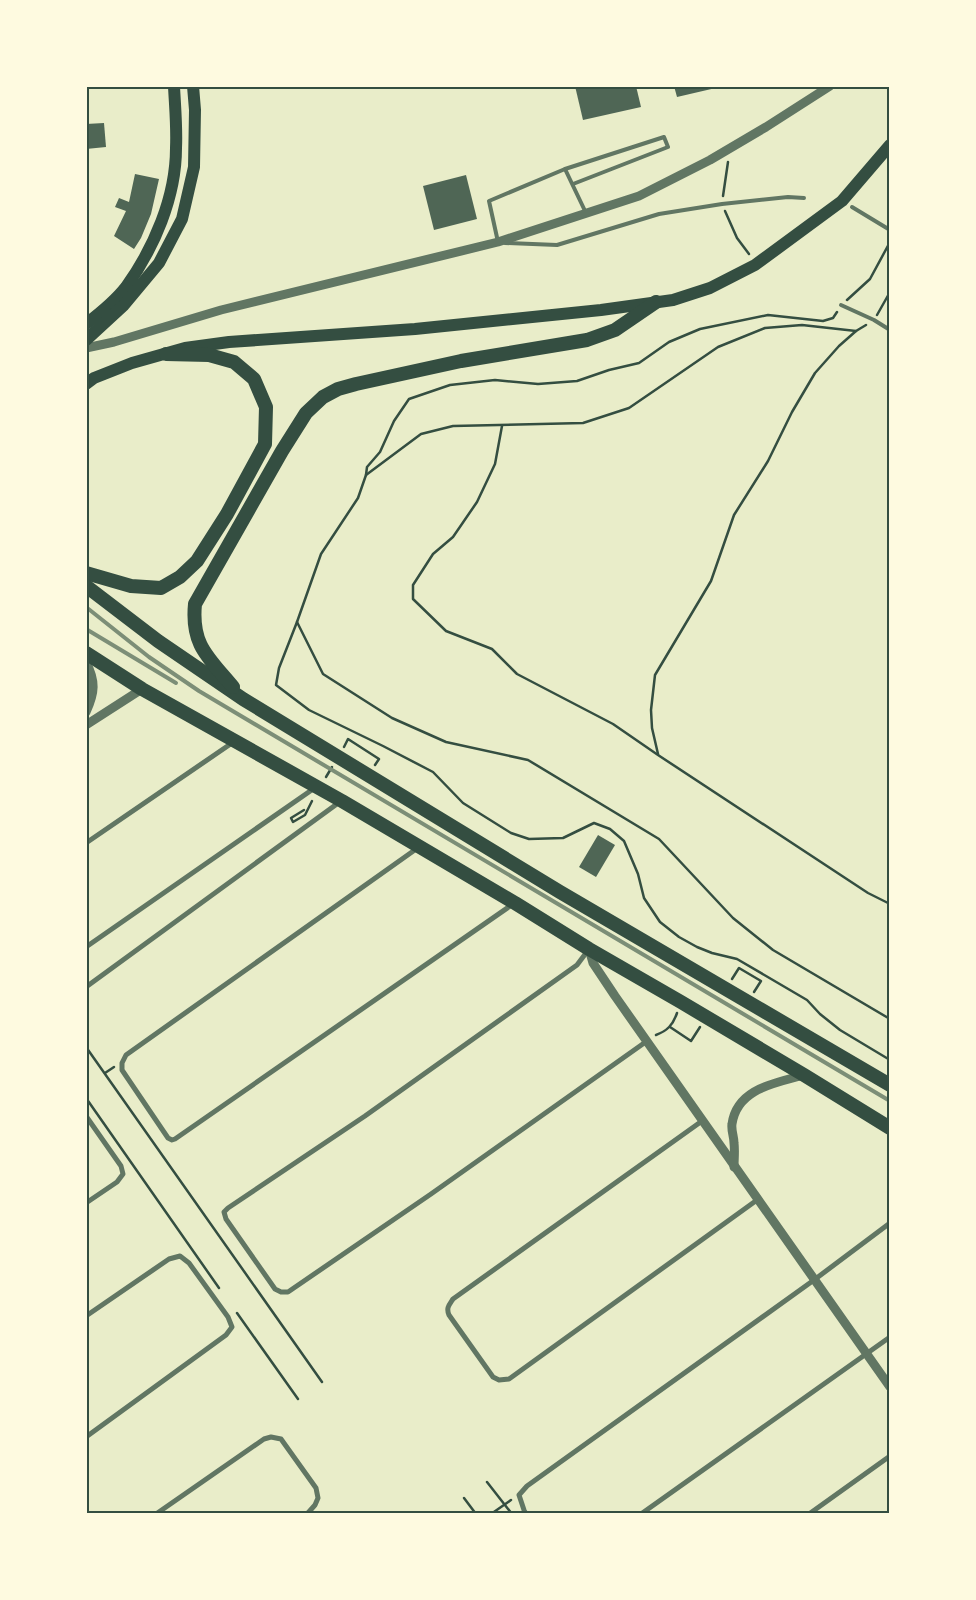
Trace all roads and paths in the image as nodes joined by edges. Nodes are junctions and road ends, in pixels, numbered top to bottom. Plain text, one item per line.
1 (174, 86) edge
2 (193, 86) edge
3 (830, 86) edge
4 (890, 145) edge
5 (565, 169) junction
6 (573, 184) junction
7 (804, 198) dead end
8 (847, 204) junction
9 (586, 213) junction
10 (890, 230) edge
11 (737, 238) dead end
12 (498, 242) junction
13 (890, 242) edge
14 (745, 248) dead end
15 (890, 292) edge
16 (656, 302) junction
17 (842, 305) junction
18 (874, 320) junction
19 (86, 324) edge
20 (890, 330) edge
21 (856, 331) junction
22 (86, 340) edge
23 (86, 348) edge
24 (166, 354) junction
25 (86, 384) edge
26 (502, 426) junction
27 (366, 475) junction
28 (86, 574) edge
29 (86, 586) edge
30 (297, 622) junction
31 (86, 653) edge
32 (86, 662) edge
33 (142, 689) junction
34 (243, 699) junction
35 (86, 712) edge
36 (86, 725) edge
37 (348, 739) dead end
38 (235, 741) junction
39 (658, 755) junction
40 (379, 759) dead end
41 (317, 787) junction
42 (342, 801) junction
43 (304, 810) dead end
44 (305, 815) dead end
45 (86, 843) edge
46 (419, 847) junction
47 (515, 903) junction
48 (890, 904) edge
49 (86, 947) edge
50 (589, 949) junction
51 (761, 981) dead end
52 (728, 985) dead end
53 (86, 987) edge
54 (681, 1002) junction
55 (890, 1019) edge
56 (701, 1025) dead end
57 (670, 1027) junction
58 (646, 1040) junction
59 (86, 1047) edge
60 (890, 1060) edge
61 (804, 1075) junction
62 (890, 1085) edge
63 (86, 1098) edge
64 (86, 1116) edge
65 (702, 1121) junction
66 (890, 1128) edge
67 (734, 1167) junction
68 (758, 1200) junction
69 (86, 1203) edge
70 (890, 1223) edge
71 (814, 1280) junction
72 (223, 1293) dead end
73 (234, 1308) dead end
74 (86, 1316) edge
75 (890, 1337) edge
76 (866, 1353) junction
77 (322, 1382) dead end
78 (890, 1387) edge
79 (298, 1399) dead end
80 (86, 1437) edge
81 (890, 1456) edge
82 (487, 1482) dead end
83 (519, 1495) junction
84 (464, 1498) dead end
85 (505, 1504) junction
86 (156, 1514) edge
87 (307, 1514) edge
88 (476, 1514) edge
89 (491, 1514) edge
90 (512, 1514) edge
91 (526, 1514) edge
92 (641, 1514) edge
93 (809, 1514) edge

1 - 19 main road
2 - 22 main road
3 - 9 street
4 - 8 main road
5 - 6 lane
5 - 6 lane
5 - 12 lane
6 - 9 lane
7 - 12 lane
8 - 10 lane
8 - 16 main road
9 - 12 street
11 - 14 path
12 - 23 street
13 - 17 path
15 - 18 path
16 - 24 main road
16 - 34 highway
17 - 18 lane
17 - 27 path
18 - 20 lane
18 - 21 path
21 - 26 path
21 - 39 path
24 - 25 main road
24 - 28 highway
26 - 27 path
26 - 39 path
27 - 30 path
29 - 34 highway
30 - 55 path
30 - 60 path
31 - 33 highway
32 - 35 street
33 - 36 street
33 - 38 highway
34 - 62 highway
37 - 40 path
38 - 41 highway
38 - 45 street
39 - 48 path
41 - 42 highway
41 - 49 street
42 - 46 highway
42 - 53 street
43 - 44 path
46 - 47 highway
46 - 47 street
47 - 50 highway
50 - 54 highway
50 - 58 street
50 - 58 street
51 - 52 path
54 - 57 path
54 - 61 highway
56 - 57 path
57 - 58 path
58 - 65 street
59 - 77 path
61 - 66 highway
61 - 67 street
63 - 72 path
64 - 69 street
65 - 67 street
65 - 68 street
67 - 68 street
68 - 71 street
70 - 71 street
71 - 76 street
71 - 83 street
73 - 79 path
74 - 80 street
75 - 76 street
76 - 78 street
76 - 92 street
81 - 93 street
82 - 85 path
83 - 85 path
83 - 91 street
84 - 88 path
85 - 89 path
85 - 90 path
86 - 87 street

